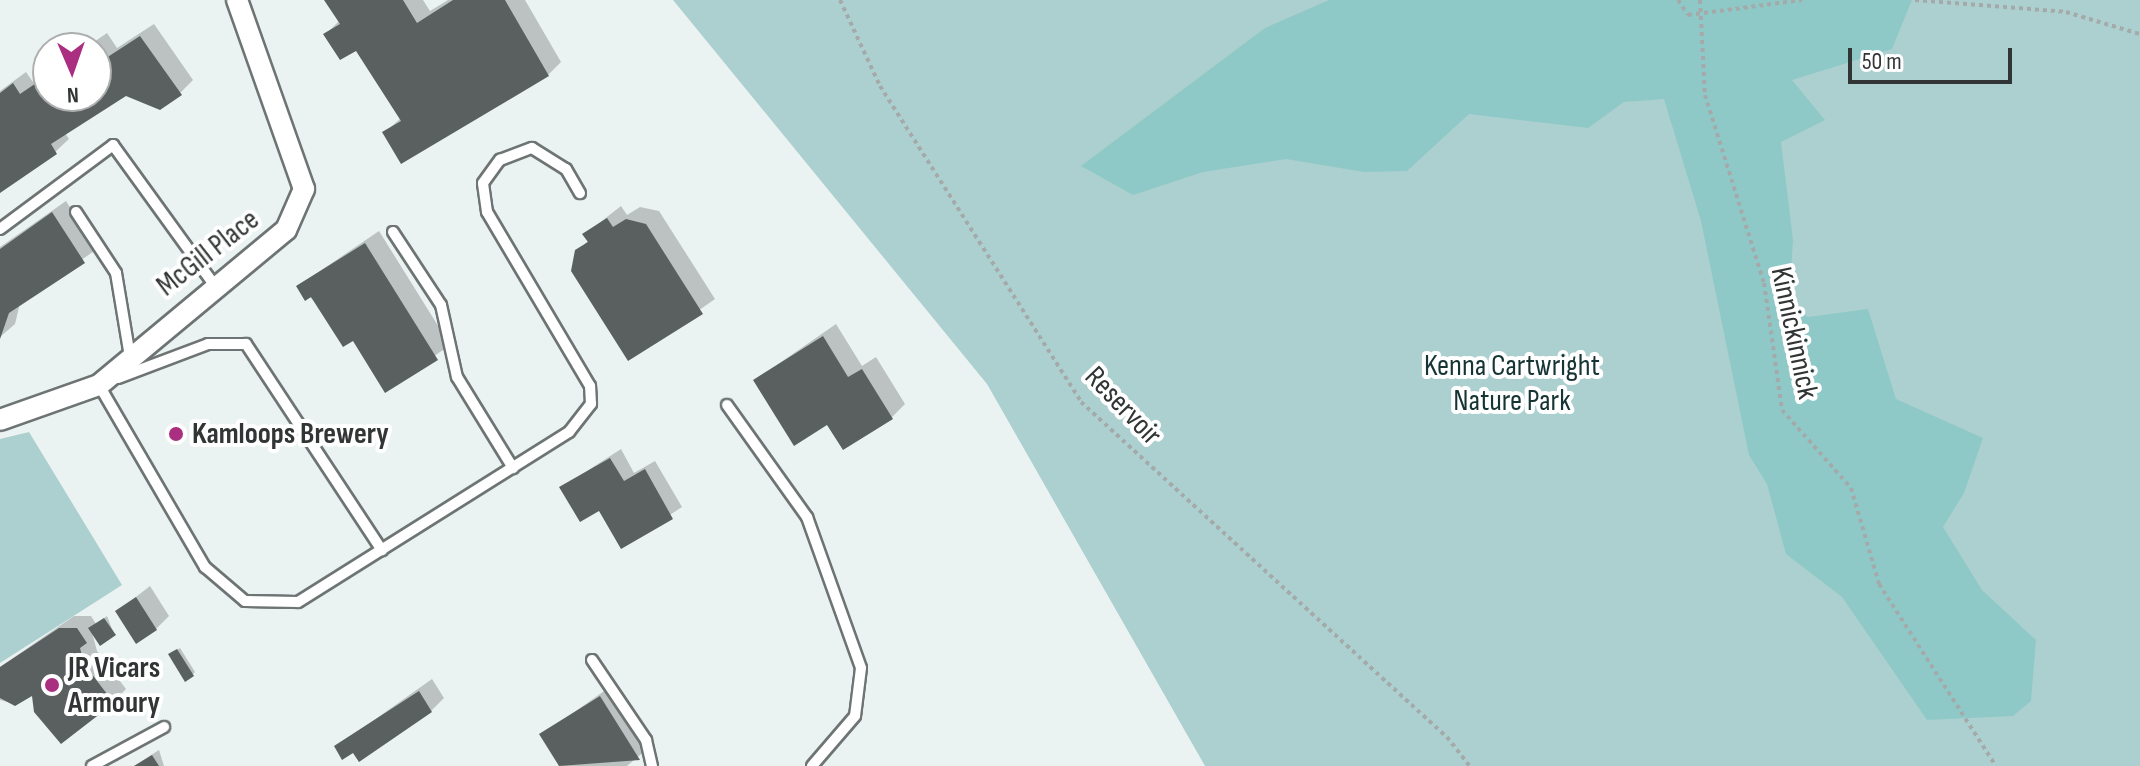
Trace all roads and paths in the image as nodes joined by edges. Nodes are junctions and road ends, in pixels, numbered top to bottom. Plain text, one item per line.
1 (237, 0) edge
2 (840, 0) edge
3 (1678, 0) edge
4 (1700, 0) edge
5 (1802, 0) edge
6 (1915, 0) edge
7 (1704, 14) junction
8 (2140, 34) edge
9 (580, 193) dead end
10 (76, 212) dead end
11 (0, 229) edge
12 (393, 232) dead end
13 (215, 286) junction
14 (130, 357) junction
15 (99, 385) junction
16 (727, 405) dead end
17 (0, 420) edge
18 (513, 468) junction
19 (382, 550) junction
20 (592, 660) dead end
21 (164, 727) dead end
22 (92, 766) edge
23 (652, 766) edge
24 (812, 766) edge
25 (1470, 766) edge
26 (1996, 766) edge

1 - 13 street, McGill Place
2 - 25 path, Reservoir
3 - 7 path
4 - 7 path, Kinnickinnick
5 - 7 path
6 - 8 path
7 - 26 path, Kinnickinnick
9 - 18 lane
10 - 14 lane
11 - 13 lane
12 - 18 lane
13 - 14 street, McGill Place
14 - 15 street, McGill Place
15 - 17 street, McGill Place
15 - 19 lane
15 - 19 lane
16 - 24 lane
18 - 19 lane
20 - 23 lane
21 - 22 lane

